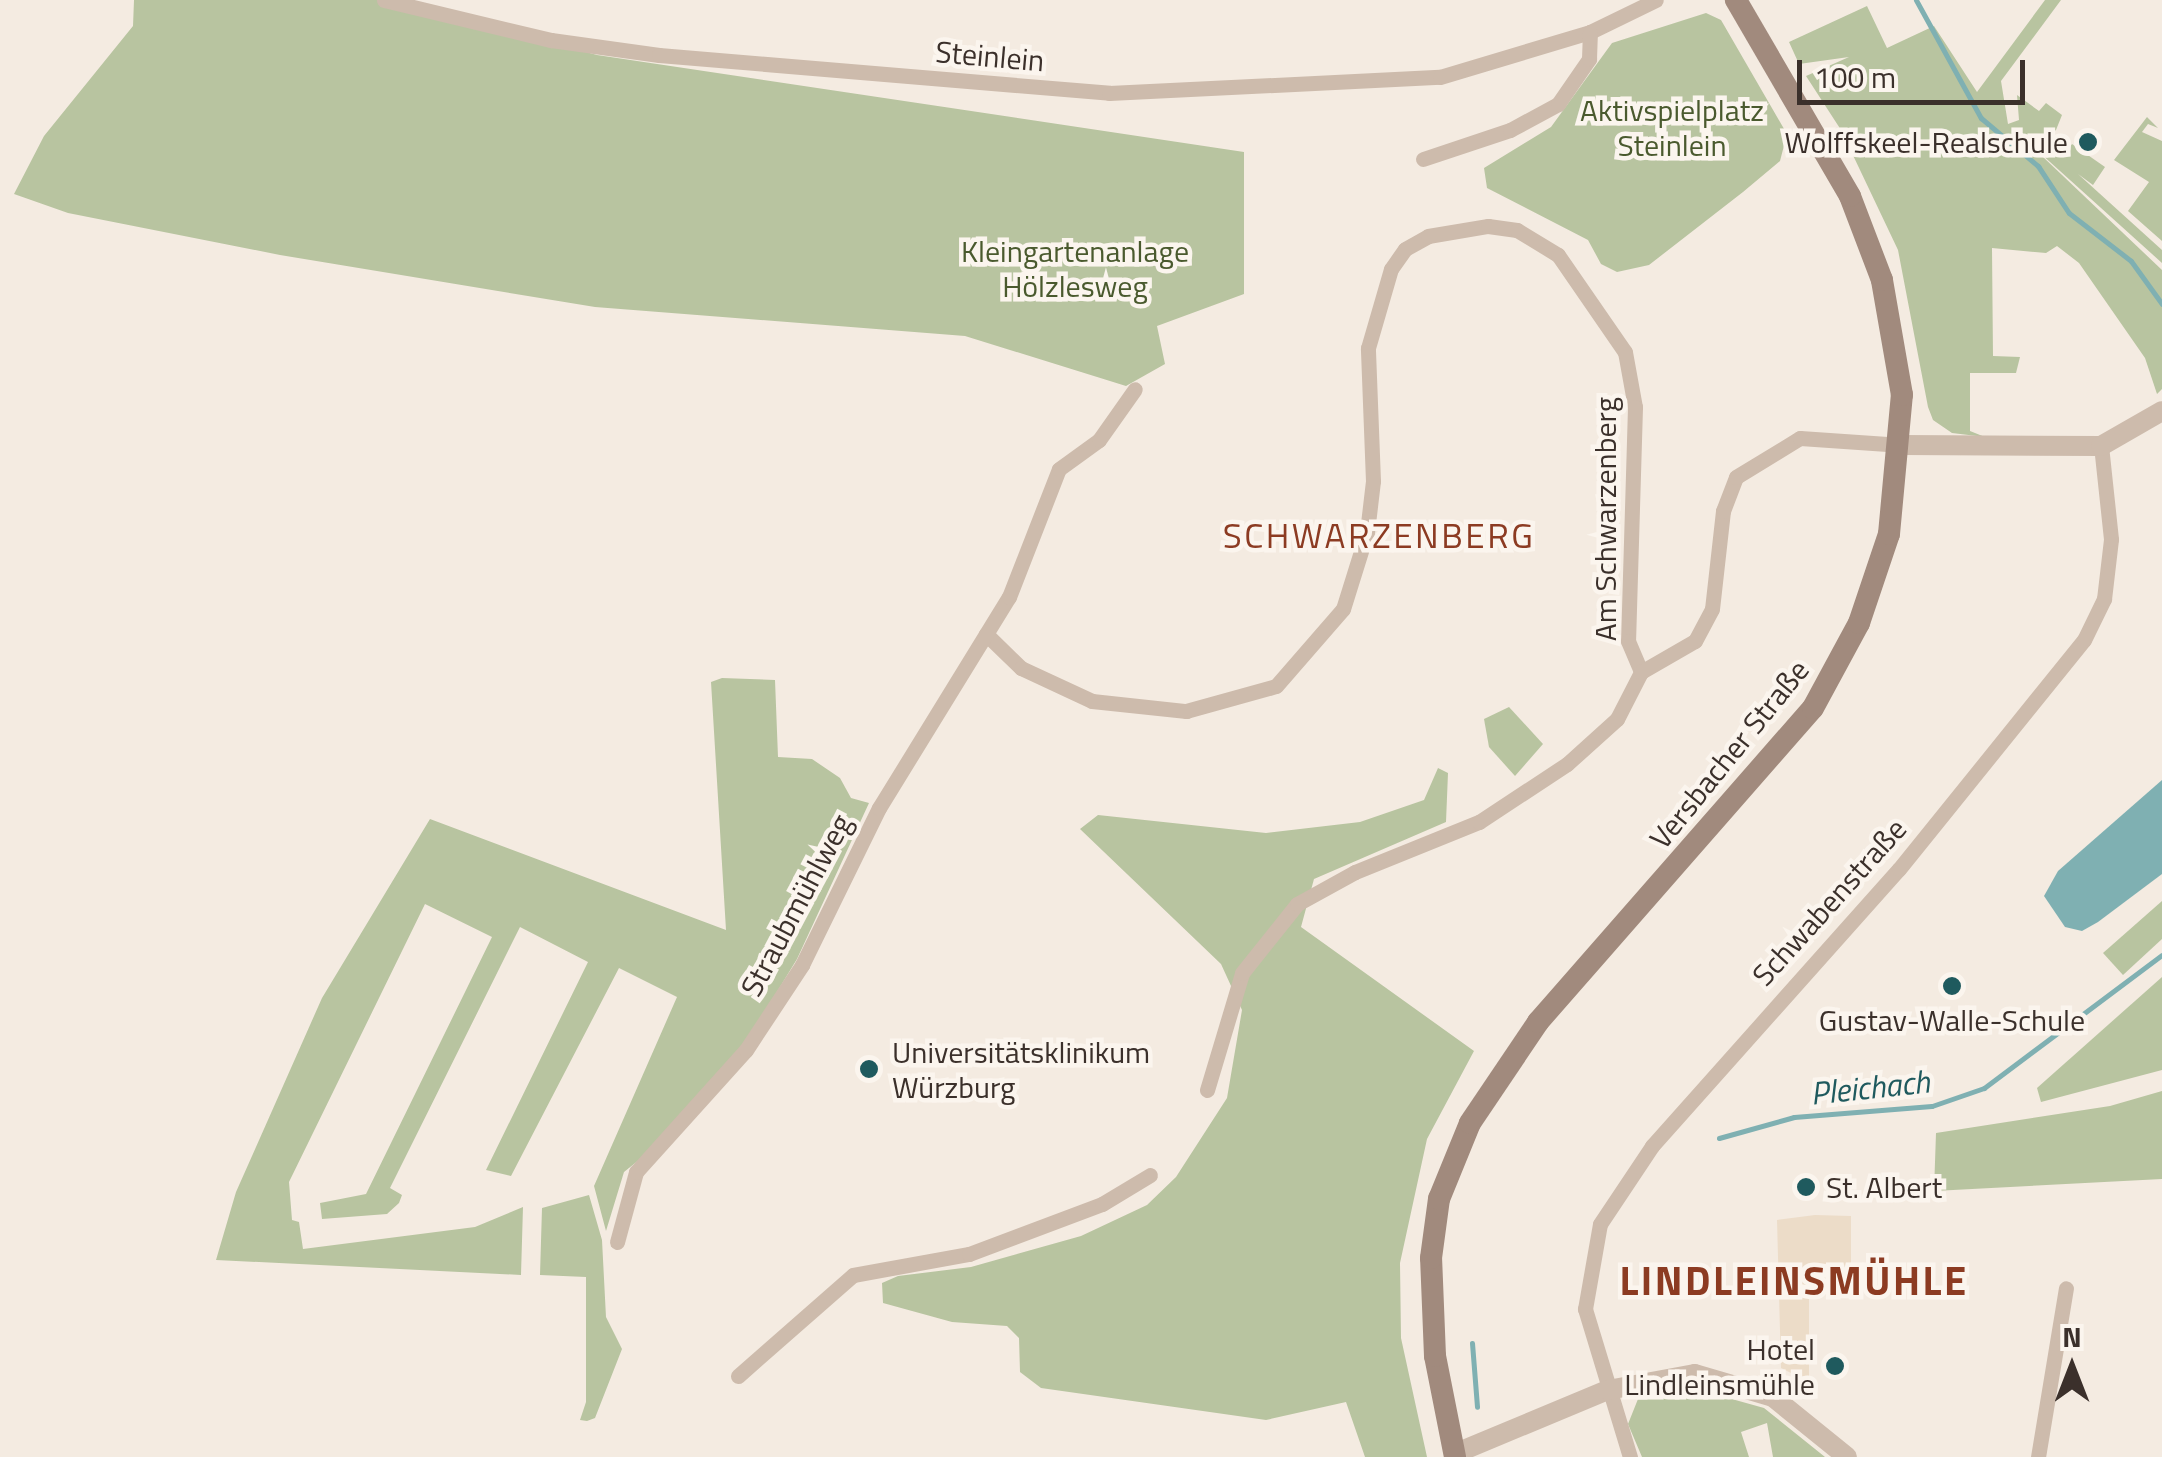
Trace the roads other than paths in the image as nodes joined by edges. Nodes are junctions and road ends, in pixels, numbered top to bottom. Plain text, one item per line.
1 (384, 0) edge
2 (1656, 0) edge
3 (1736, 0) edge
4 (1590, 32) junction
5 (1424, 159) dead end
6 (1134, 389) dead end
7 (2162, 411) edge
8 (1902, 446) junction
9 (2101, 446) junction
10 (986, 634) junction
11 (1641, 672) junction
12 (1206, 1090) dead end
13 (1150, 1174) dead end
14 (616, 1242) dead end
15 (2066, 1288) dead end
16 (738, 1376) dead end
17 (1608, 1390) junction
18 (1454, 1456) edge
19 (1630, 1457) edge
20 (1847, 1457) edge
21 (2038, 1457) edge

1 - 4 street, Steinlein
2 - 4 street, Steinlein
3 - 8 main road, Versbacher Straße
4 - 5 street
6 - 10 street
7 - 9 street
8 - 9 street
8 - 11 street, Am Schwarzenberg
8 - 18 main road, Versbacher Straße
9 - 17 street, Schwabenstraße
10 - 11 street, Am Schwarzenberg
10 - 14 street, Straubmühlweg
11 - 12 street, Am Schwarzenberg
13 - 16 street
15 - 21 street
17 - 18 street
17 - 19 street, Schwabenstraße
17 - 20 street

